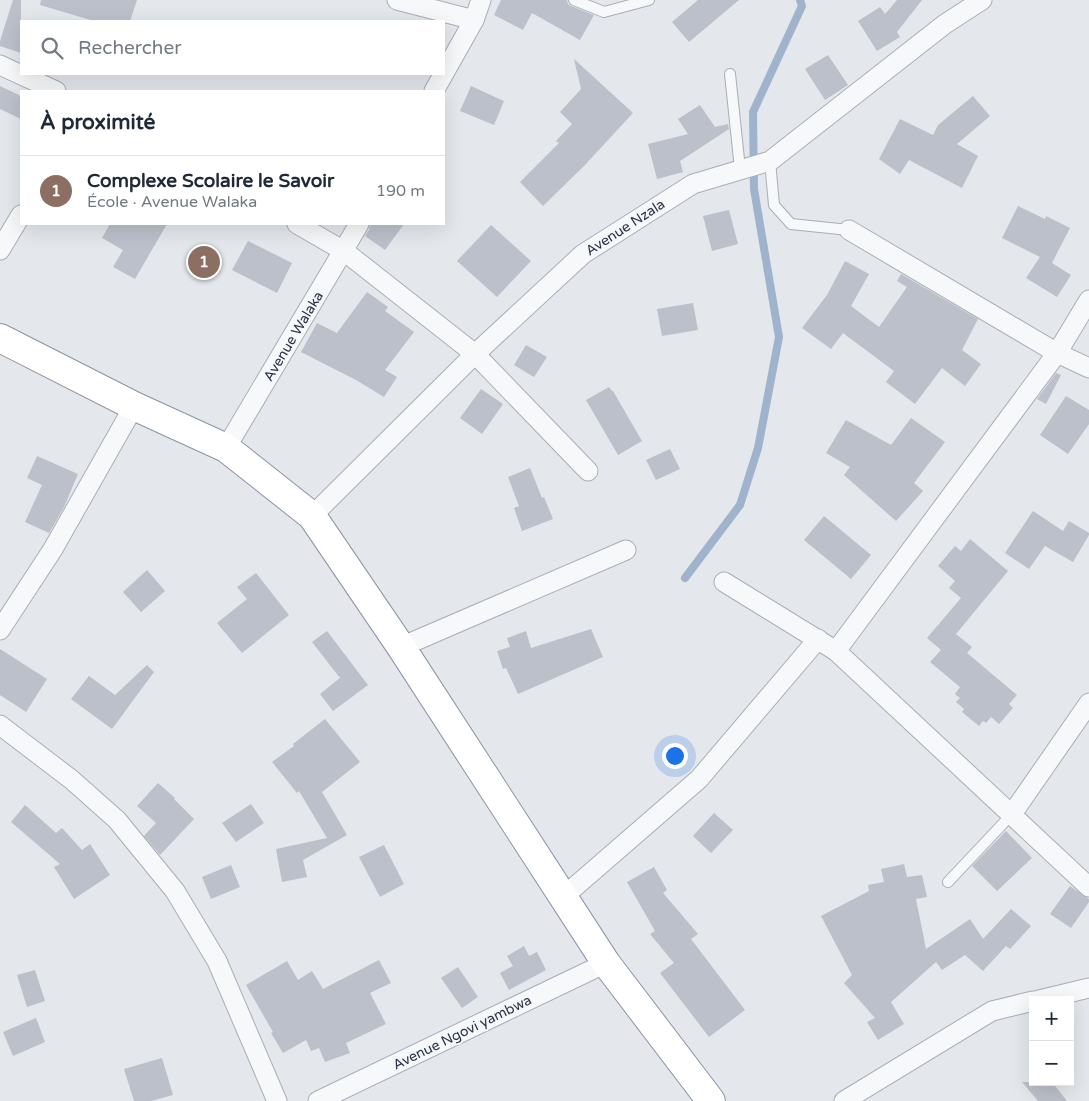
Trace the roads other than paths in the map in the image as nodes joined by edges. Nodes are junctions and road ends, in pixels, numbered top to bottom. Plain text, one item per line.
1 (397, 0) edge
2 (481, 0) edge
3 (574, 0) edge
4 (649, 0) edge
5 (982, 0) edge
6 (474, 20) junction
7 (0, 65) edge
8 (445, 71) edge
9 (20, 74) edge
10 (730, 74) dead end
11 (22, 75) edge
12 (443, 75) edge
13 (54, 90) edge
14 (435, 90) edge
15 (754, 165) junction
16 (20, 217) edge
17 (299, 225) edge
18 (359, 225) edge
19 (849, 230) joint
20 (0, 250) edge
21 (344, 250) junction
22 (1089, 300) edge
23 (0, 338) edge
24 (1057, 353) junction
25 (475, 354) junction
26 (1089, 368) edge
27 (134, 406) junction
28 (226, 448) junction
29 (588, 471) dead end
30 (312, 516) junction
31 (626, 550) dead end
32 (724, 582) dead end
33 (0, 630) edge
34 (818, 639) junction
35 (401, 647) junction
36 (836, 651) junction
37 (1089, 703) edge
38 (0, 725) edge
39 (1012, 814) junction
40 (948, 882) dead end
41 (1089, 887) edge
42 (563, 897) junction
43 (606, 963) junction
44 (1089, 988) edge
45 (1056, 996) edge
46 (1029, 1002) edge
47 (278, 1101) edge
48 (318, 1101) edge
49 (711, 1101) edge
50 (844, 1101) edge

1 - 6 street
2 - 6 street
3 - 4 lane
5 - 15 street, Avenue Nzala
6 - 8 street
7 - 9 street
10 - 15 lane
11 - 13 street
12 - 14 street
15 - 19 lane
15 - 25 street, Avenue Nzala
16 - 20 street
17 - 21 street
18 - 21 street, Avenue Walaka
19 - 24 street
21 - 25 street
21 - 28 street, Avenue Walaka
22 - 24 street
23 - 27 highway
24 - 26 street
24 - 36 street
25 - 29 street
25 - 30 street, Avenue Nzala
27 - 28 highway
27 - 33 street
28 - 30 highway
30 - 35 highway
31 - 35 street
32 - 34 street
34 - 36 street
34 - 42 street
35 - 42 highway
36 - 39 street
37 - 39 street
38 - 47 street
39 - 40 lane
39 - 41 street
42 - 43 highway
43 - 48 street, Avenue Ngovi yambwa
43 - 49 highway
44 - 45 street
46 - 50 street

